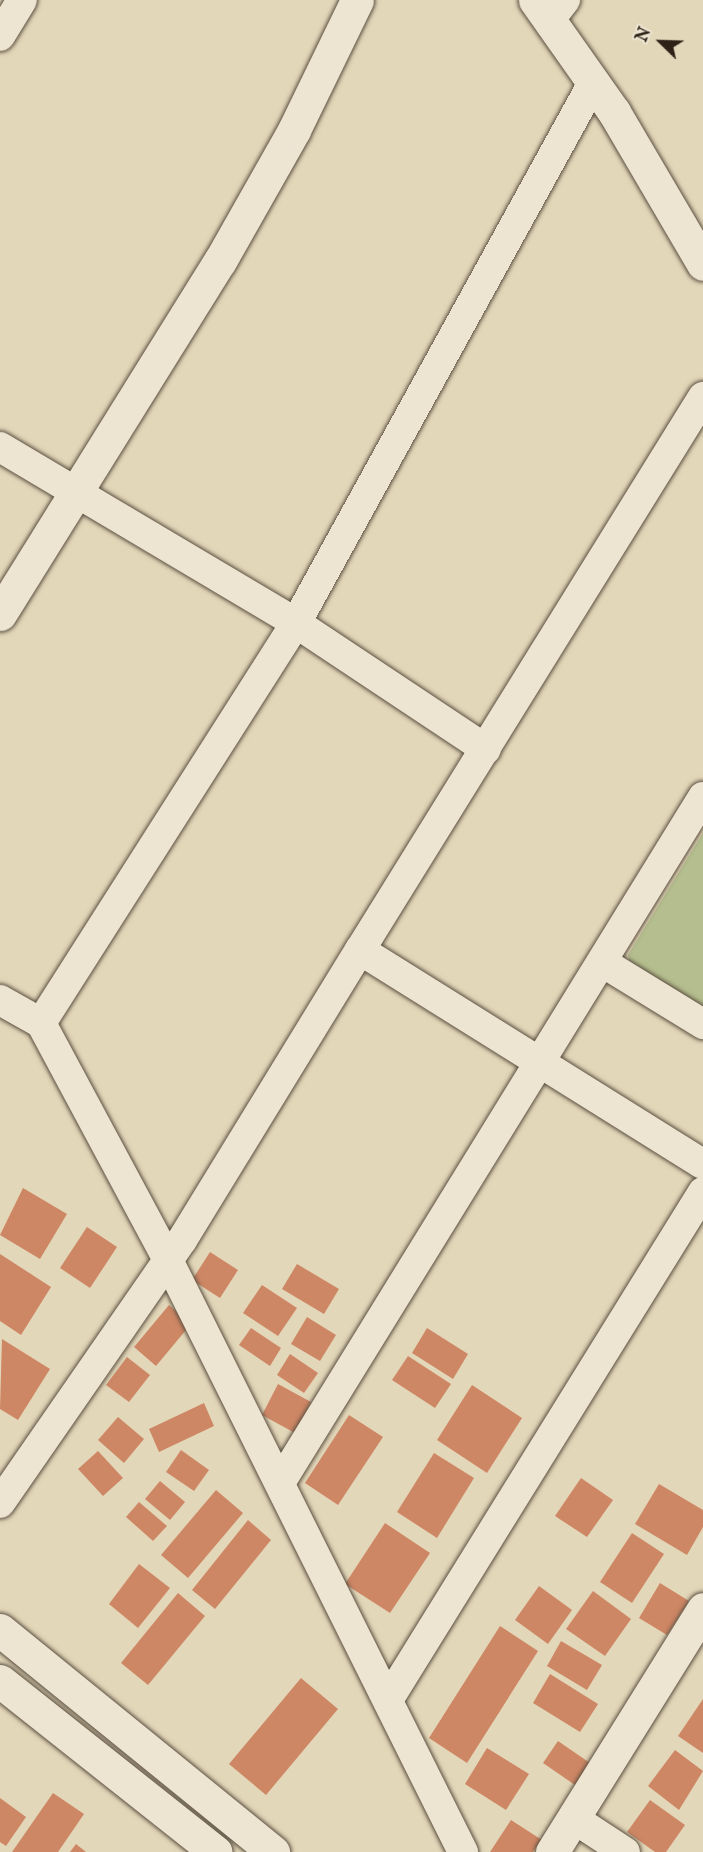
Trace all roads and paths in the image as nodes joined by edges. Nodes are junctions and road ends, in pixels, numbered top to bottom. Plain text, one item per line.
1 (22, 0) edge
2 (357, 0) edge
3 (550, 6) edge
4 (0, 36) edge
5 (593, 83) junction
6 (699, 246) edge
7 (703, 397) edge
8 (0, 447) edge
9 (75, 494) junction
10 (0, 614) edge
11 (296, 623) junction
12 (486, 749) junction
13 (703, 797) edge
14 (360, 950) junction
15 (602, 962) junction
16 (0, 1000) edge
17 (41, 1023) junction
18 (703, 1024) edge
19 (541, 1059) junction
20 (703, 1164) edge
21 (703, 1192) edge
22 (167, 1258) junction
23 (279, 1483) junction
24 (0, 1503) edge
25 (703, 1609) edge
26 (0, 1630) edge
27 (0, 1681) edge
28 (388, 1700) junction
29 (573, 1818) junction
30 (216, 1852) edge
31 (273, 1852) edge
32 (463, 1852) edge
33 (552, 1852) edge
34 (624, 1852) edge

1 - 4 street
2 - 9 street
3 - 5 street
5 - 6 street
5 - 11 street
7 - 12 street
8 - 9 street
9 - 10 street
9 - 11 street
11 - 12 street
11 - 17 street
12 - 14 street
13 - 15 street
14 - 19 street
14 - 22 street
15 - 18 street
15 - 19 street
16 - 17 street
17 - 22 street
19 - 20 street
19 - 23 street
21 - 28 street
22 - 23 street
22 - 24 street
23 - 28 street
25 - 29 street
26 - 31 street
27 - 30 street
28 - 32 street
29 - 33 street
29 - 34 street

